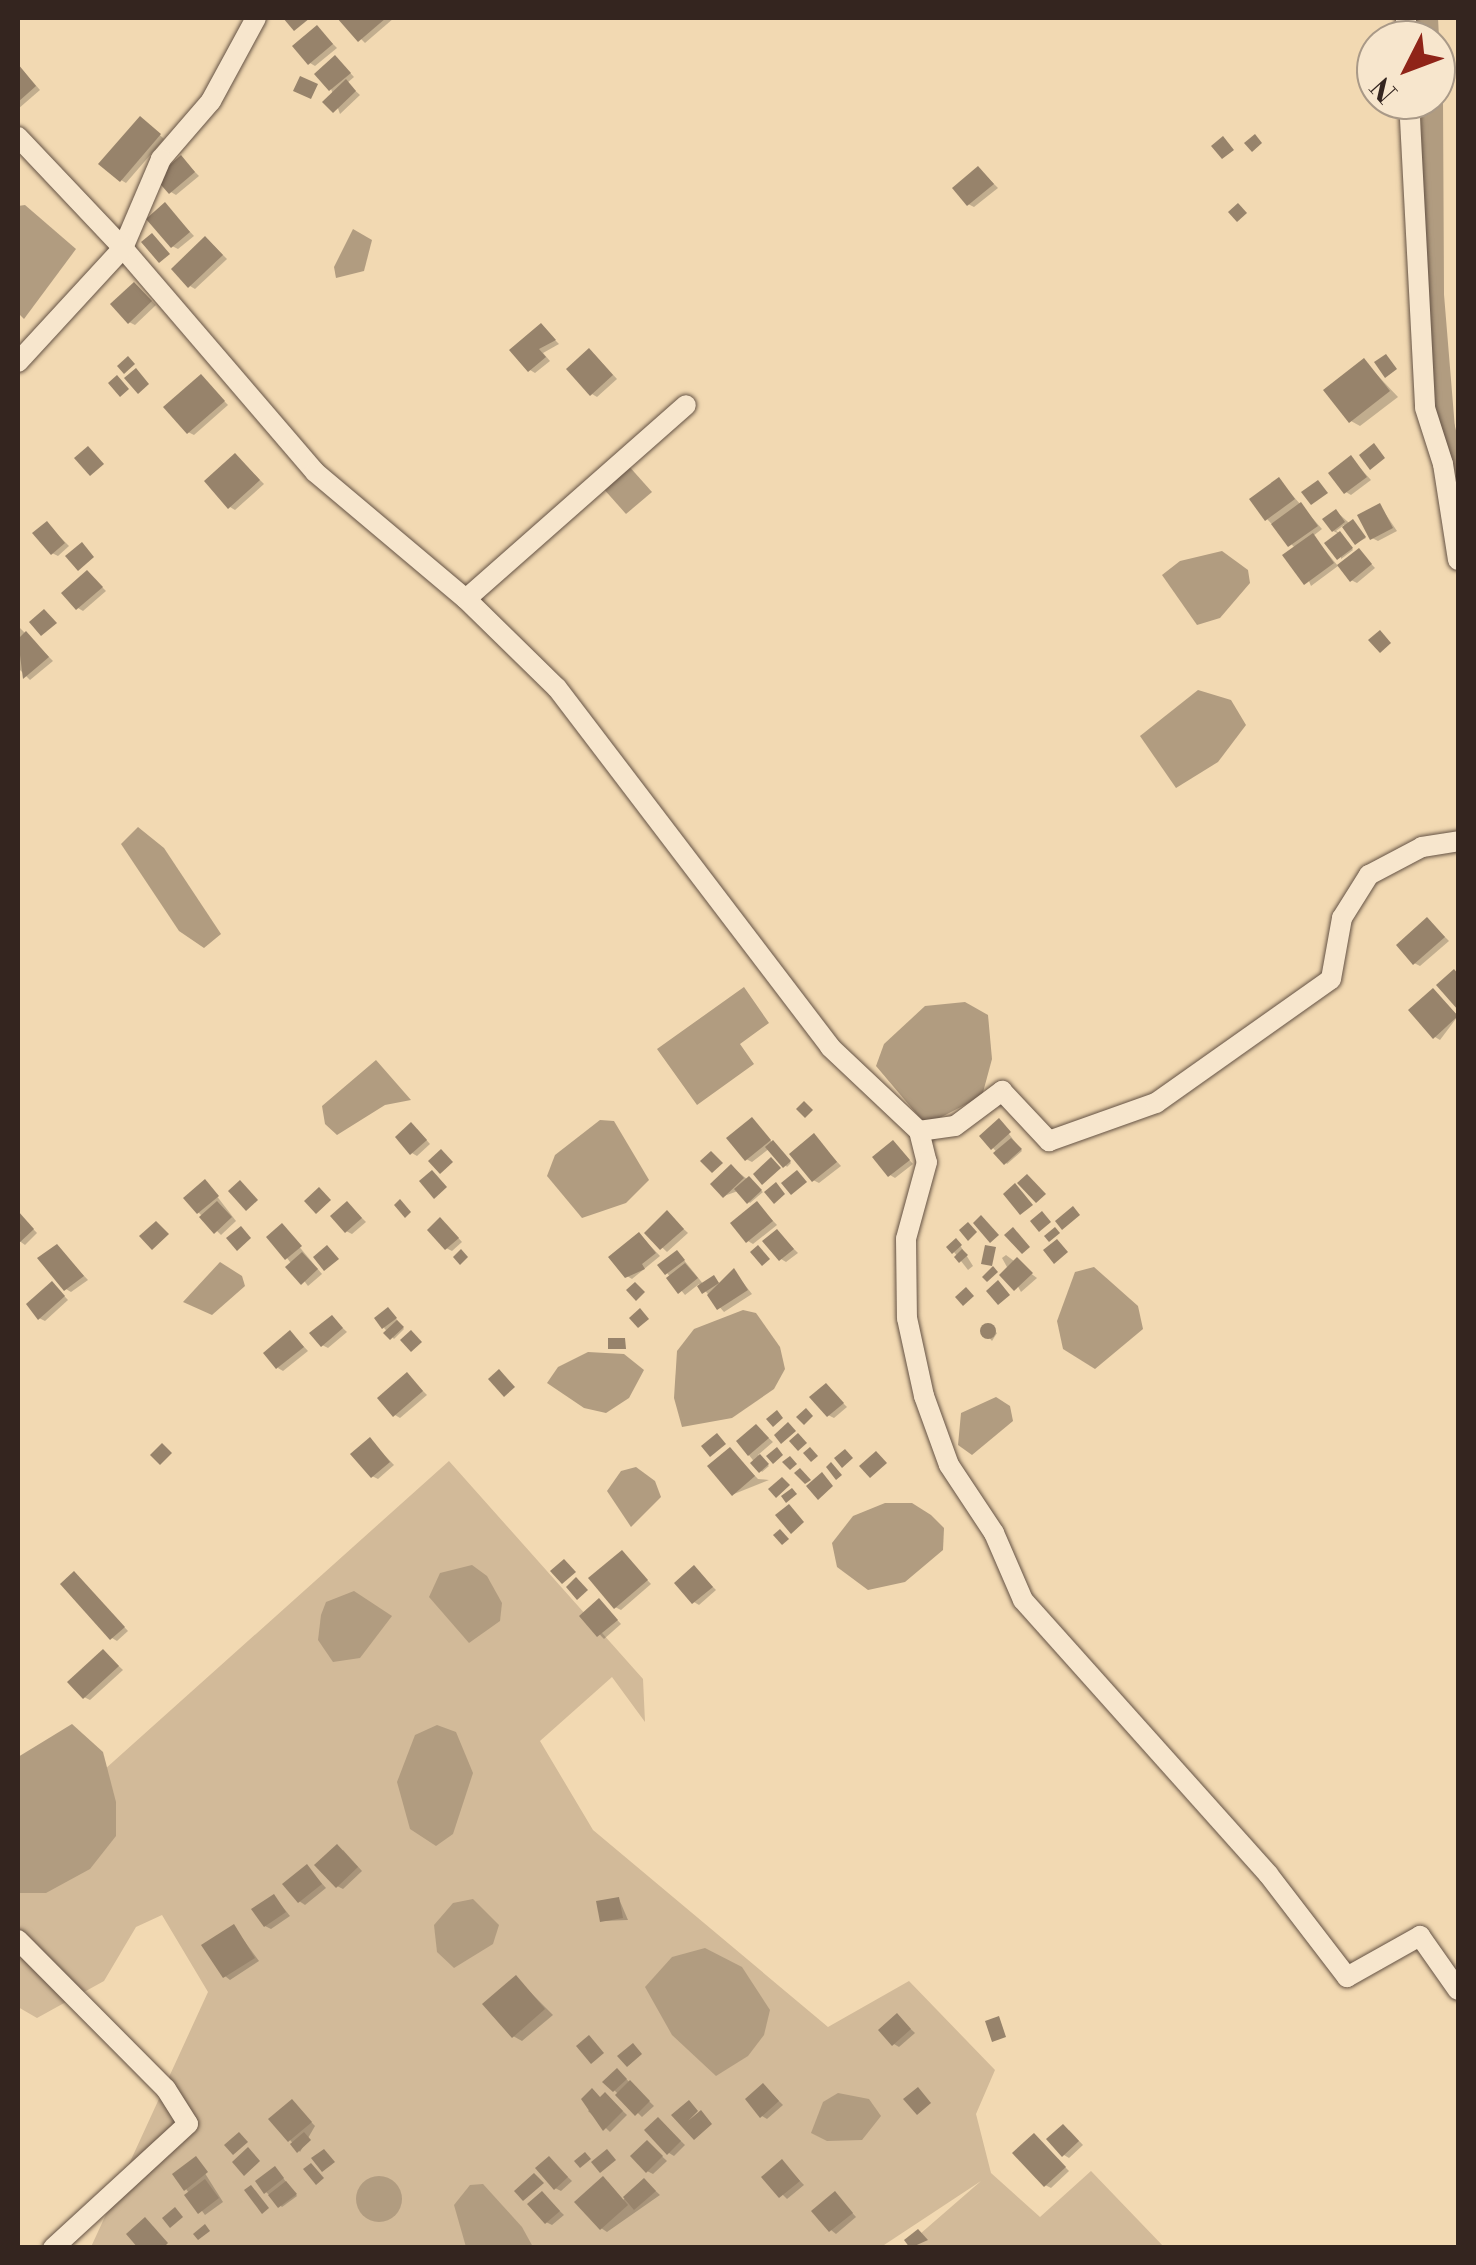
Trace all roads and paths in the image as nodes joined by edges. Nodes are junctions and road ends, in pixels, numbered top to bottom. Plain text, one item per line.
1 (256, 18) edge
2 (1410, 120) edge
3 (18, 137) edge
4 (122, 248) junction
5 (18, 362) edge
6 (686, 405) dead end
7 (1458, 560) edge
8 (466, 599) junction
9 (1458, 841) edge
10 (918, 1131) junction
11 (18, 1940) edge
12 (1458, 1990) edge
13 (53, 2248) edge

1 - 4 street
2 - 7 street
3 - 4 street
4 - 5 street
4 - 8 street
6 - 8 street
8 - 10 street
9 - 10 street
10 - 12 street
11 - 13 street

